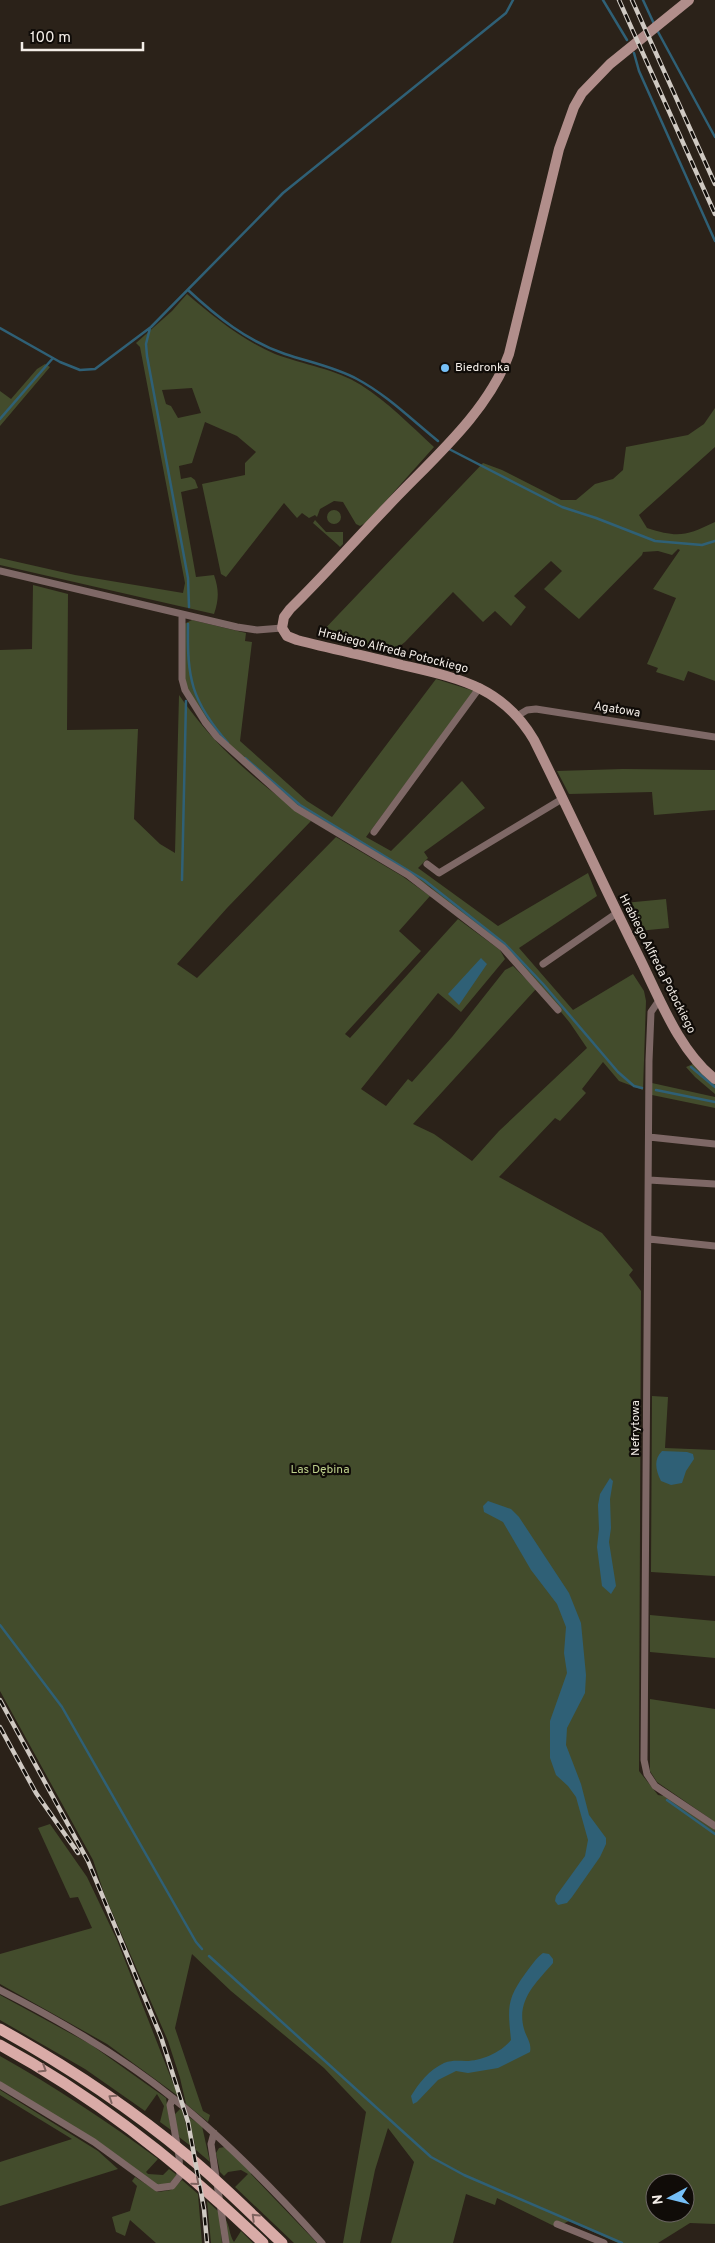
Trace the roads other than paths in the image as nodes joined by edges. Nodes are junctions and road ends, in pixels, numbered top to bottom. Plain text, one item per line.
1 (689, 0) edge
2 (0, 571) edge
3 (182, 614) junction
4 (282, 628) junction
5 (480, 688) junction
6 (517, 716) junction
7 (715, 737) edge
8 (562, 799) junction
9 (374, 832) dead end
10 (427, 864) dead end
11 (617, 913) junction
12 (543, 964) dead end
13 (660, 1000) junction
14 (558, 1010) dead end
15 (715, 1079) edge
16 (649, 1137) junction
17 (715, 1144) edge
18 (649, 1180) junction
19 (715, 1184) edge
20 (649, 1239) junction
21 (715, 1246) edge
22 (715, 1826) edge
23 (0, 1990) edge
24 (0, 2029) edge
25 (0, 2045) edge
26 (0, 2085) edge
27 (173, 2098) junction
28 (214, 2133) junction
29 (557, 2224) dead end
30 (226, 2243) edge
31 (263, 2243) edge
32 (282, 2243) edge
33 (322, 2243) edge
34 (604, 2243) edge

1 - 4 street
2 - 3 street
3 - 4 street
3 - 14 street
4 - 5 street, Hrabiego Alfreda Potockiego
5 - 6 street, Hrabiego Alfreda Potockiego
5 - 9 street
6 - 7 street, Agatowa
6 - 8 street, Hrabiego Alfreda Potockiego
8 - 10 street
8 - 11 street, Hrabiego Alfreda Potockiego
11 - 12 street
11 - 13 street, Hrabiego Alfreda Potockiego
13 - 15 street, Hrabiego Alfreda Potockiego
13 - 16 street, Nefrytowa
16 - 17 street
16 - 18 street, Nefrytowa
18 - 19 street
18 - 20 street, Nefrytowa
20 - 21 street
20 - 22 street, Nefrytowa
23 - 27 street
32 -> 24 main road
25 -> 31 main road
26 - 27 street
27 - 28 street
28 - 30 street
28 - 33 street
29 - 34 street

